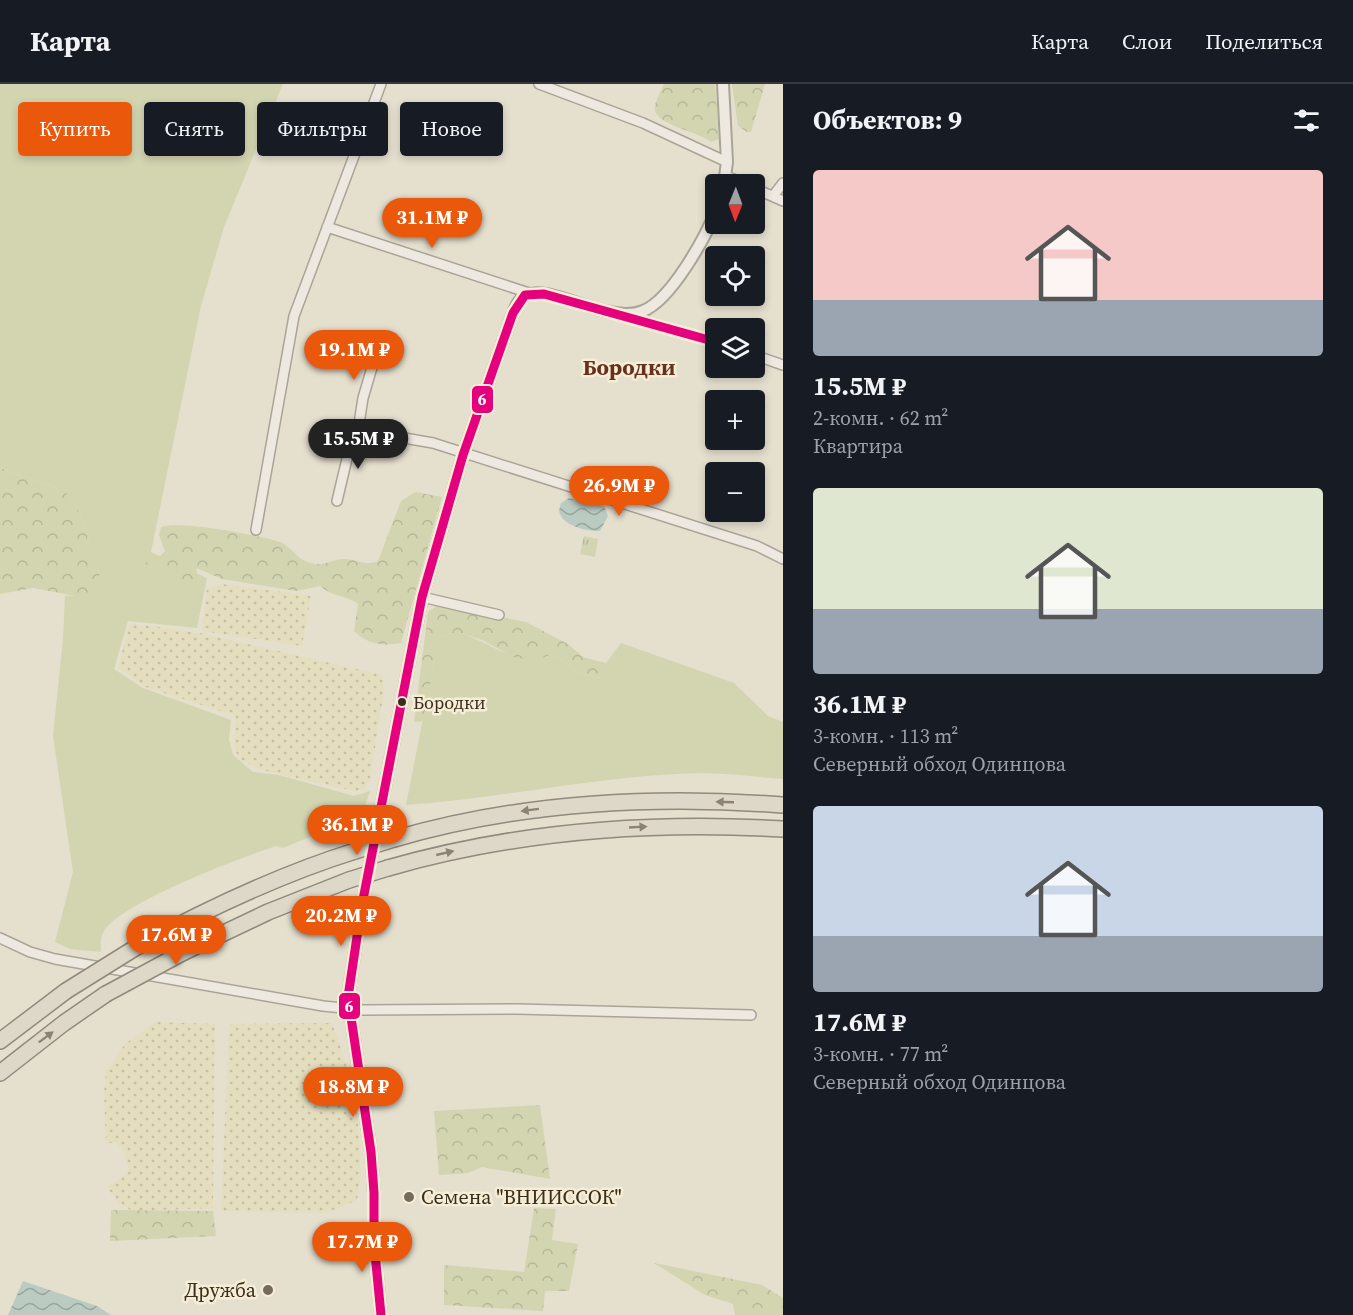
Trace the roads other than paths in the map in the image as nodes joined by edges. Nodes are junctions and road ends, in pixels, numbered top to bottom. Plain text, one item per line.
1 (381, 84) edge
2 (539, 84) edge
3 (723, 84) edge
4 (725, 174) edge
5 (783, 183) edge
6 (765, 193) edge
7 (773, 196) junction
8 (783, 201) edge
9 (327, 227) junction
10 (705, 230) edge
11 (529, 293) junction
12 (624, 315) junction
13 (381, 337) dead end
14 (705, 339) edge
15 (765, 359) edge
16 (783, 365) edge
17 (358, 430) junction
18 (463, 455) junction
19 (337, 501) dead end
20 (256, 530) dead end
21 (783, 559) edge
22 (422, 597) junction
23 (499, 615) dead end
24 (783, 805) edge
25 (783, 829) edge
26 (0, 938) edge
27 (348, 1008) junction
28 (751, 1015) dead end
29 (0, 1041) edge
30 (0, 1073) edge
31 (381, 1315) edge

1 - 9 street
2 - 4 street
3 - 4 street
5 - 7 street
6 - 7 street
7 - 8 street
9 - 11 street
9 - 20 street
10 - 12 street
11 - 12 street
11 - 18 street
12 - 14 street
13 - 17 street
15 - 16 street
17 - 18 street
17 - 19 street
18 - 21 street
18 - 22 street
22 - 23 street
22 - 27 street
24 -> 29 highway, bridge
30 -> 25 highway, bridge
26 - 27 street
27 - 28 street
27 - 31 street

